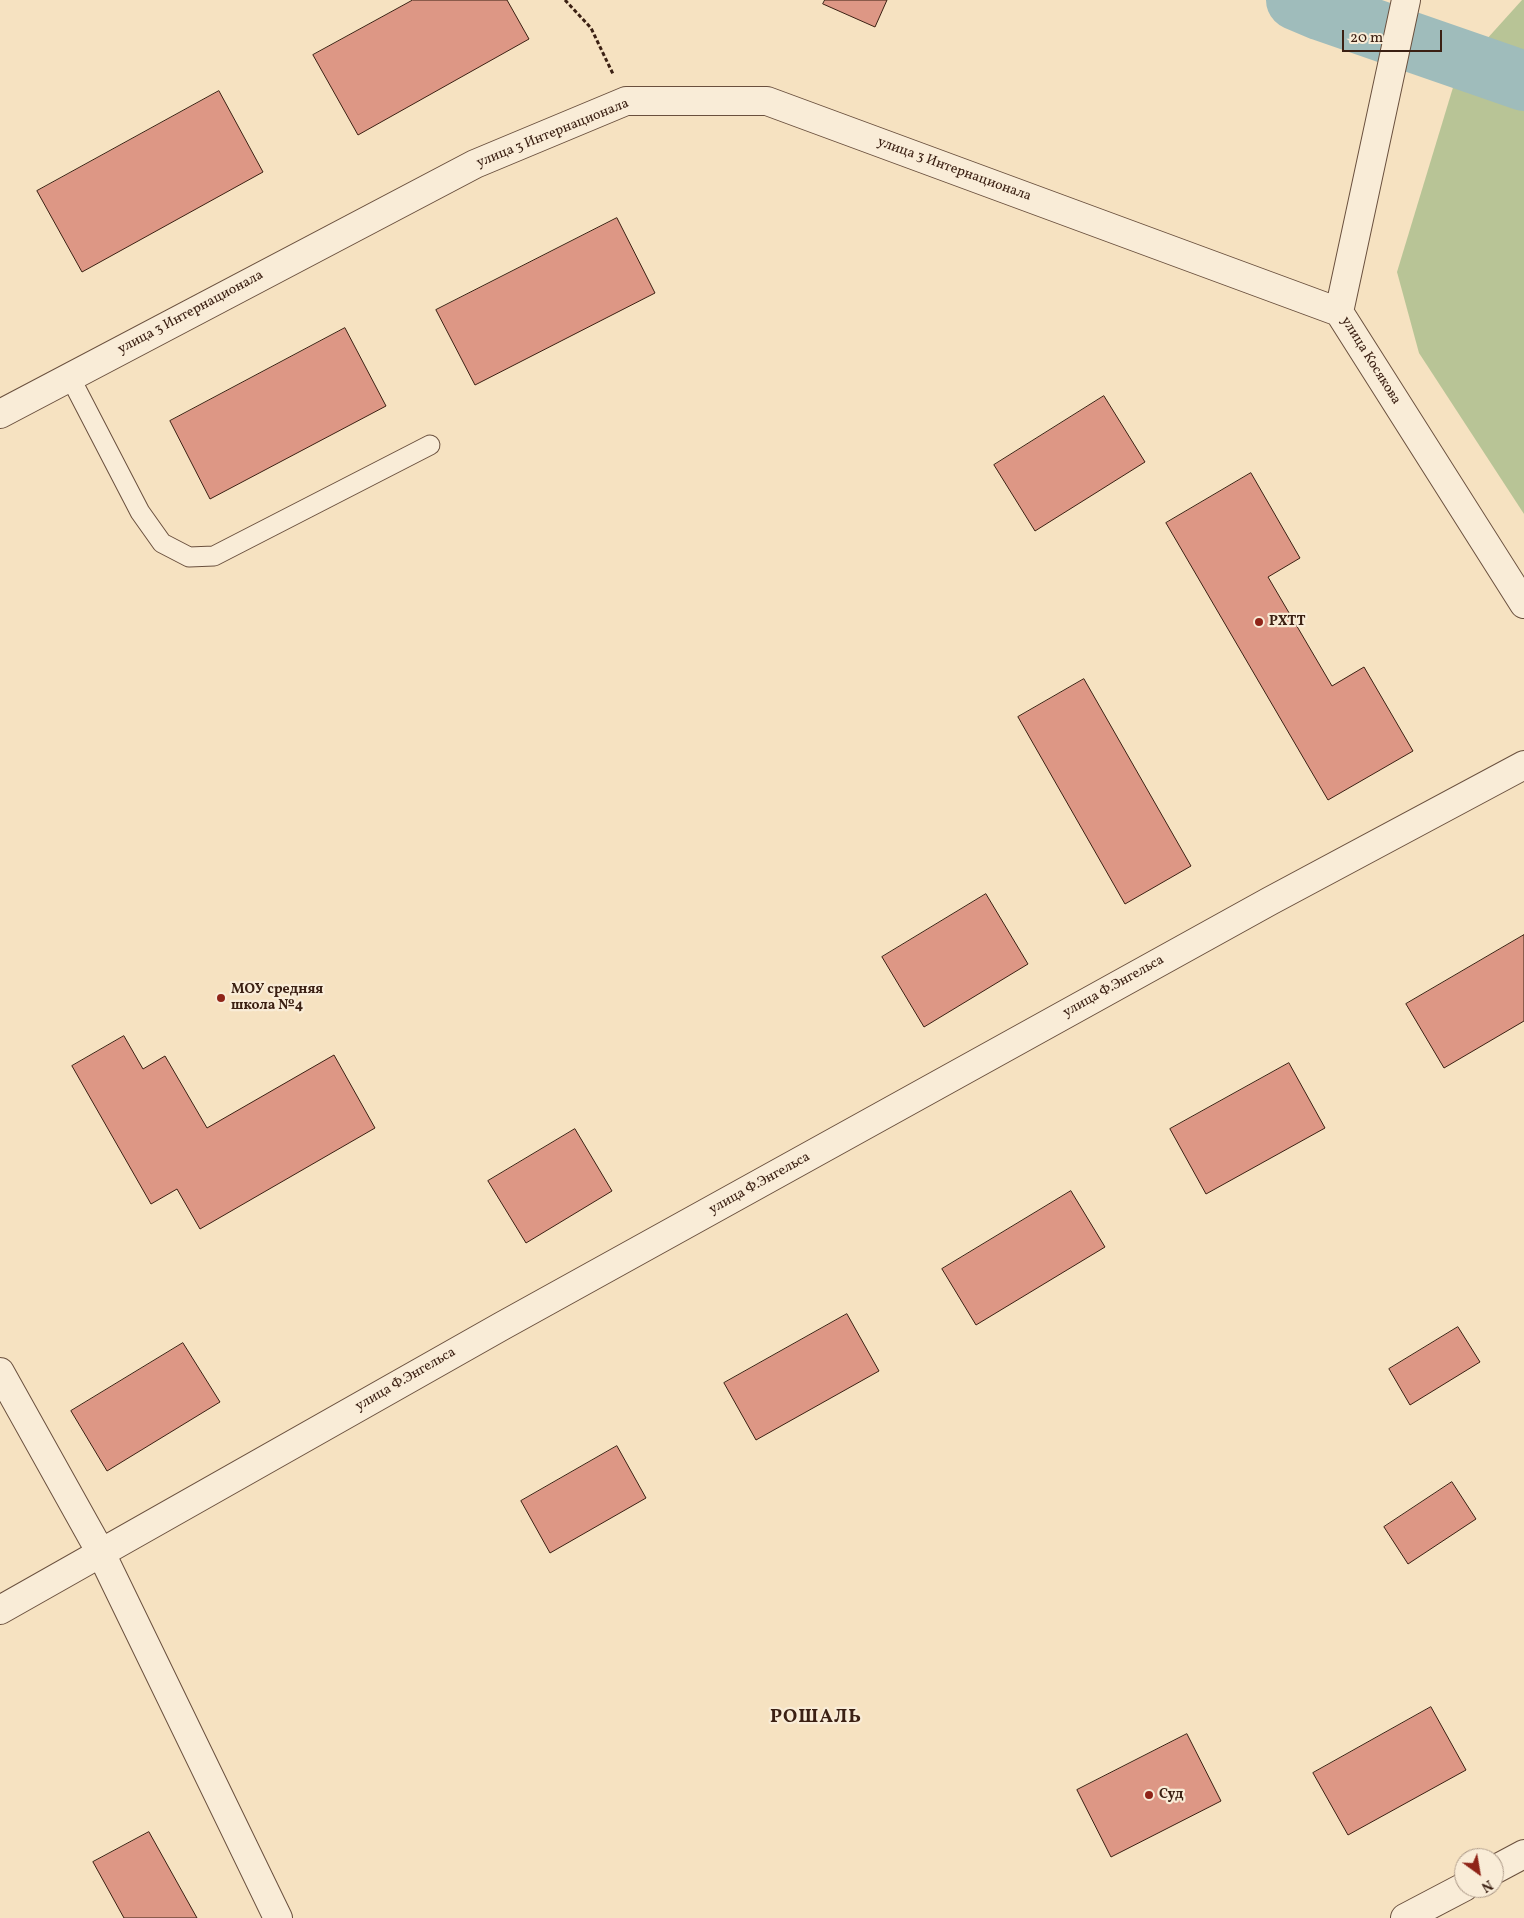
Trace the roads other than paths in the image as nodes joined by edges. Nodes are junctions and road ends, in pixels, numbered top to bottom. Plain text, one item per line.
1 (1406, 0) edge
2 (1339, 312) junction
3 (70, 377) junction
4 (0, 414) edge
5 (430, 445) dead end
6 (1524, 604) edge
7 (1524, 765) edge
8 (0, 1372) edge
9 (101, 1553) junction
10 (0, 1610) edge
11 (1524, 1854) edge
12 (1504, 1865) edge
13 (1454, 1892) edge
14 (278, 1918) edge
15 (1406, 1918) edge

1 - 2 street, улица Косякова
2 - 3 street, улица 3 Интернационала
2 - 6 street, улица Косякова
3 - 4 street, улица 3 Интернационала
3 - 5 lane
7 - 9 street, улица Ф.Энгельса
8 - 9 street
9 - 10 street, улица Ф.Энгельса
9 - 14 street
11 - 12 street
13 - 15 street

